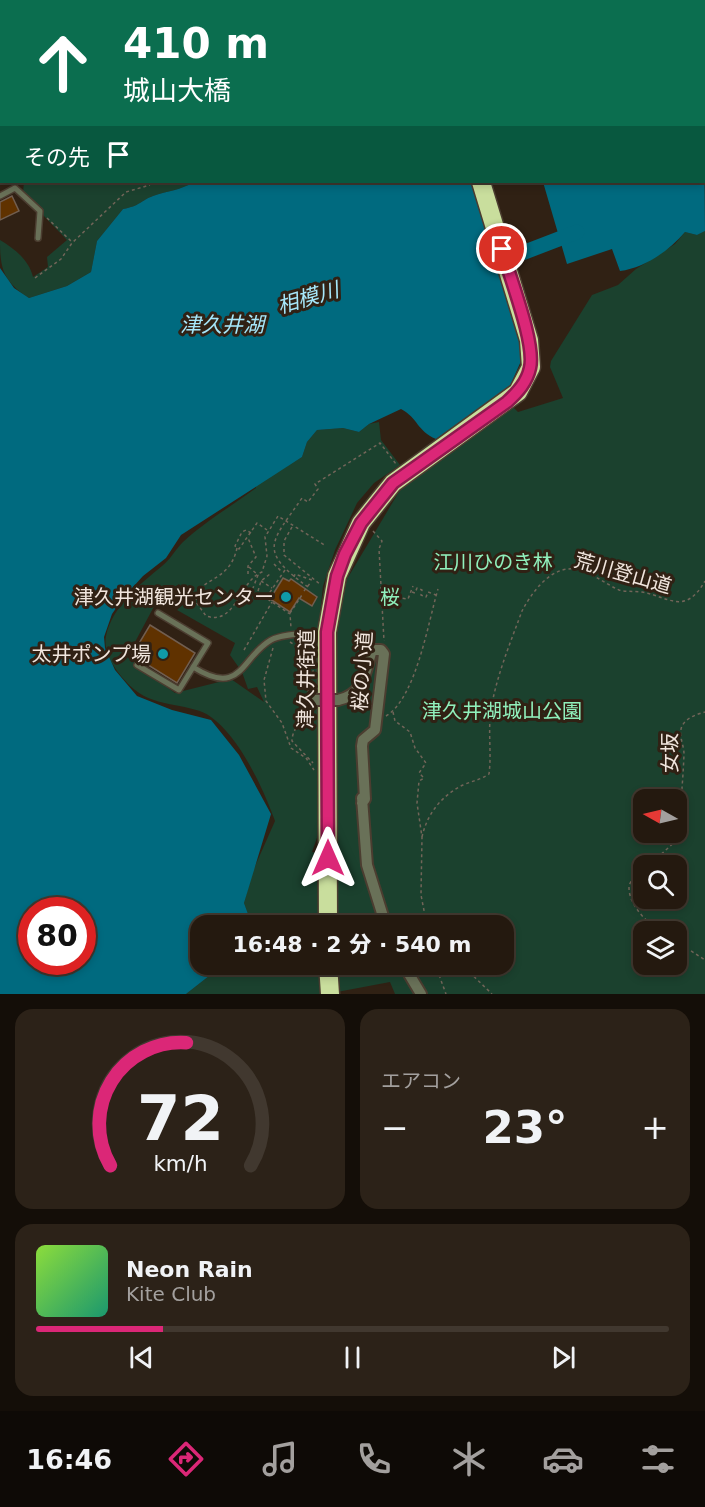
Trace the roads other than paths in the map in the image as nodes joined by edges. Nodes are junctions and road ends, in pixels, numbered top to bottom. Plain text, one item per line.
1 (481, 183) edge
2 (0, 196) edge
3 (38, 238) dead end
4 (158, 613) dead end
5 (327, 632) junction
6 (137, 665) dead end
7 (193, 667) junction
8 (310, 700) road end
9 (328, 915) edge
10 (383, 915) edge
11 (329, 975) edge
12 (410, 975) edge
13 (330, 994) edge
14 (421, 994) edge

1 - 5 highway, 津久井街道
2 - 3 lane
4 - 7 lane
5 - 7 lane
5 - 9 highway, 津久井街道
6 - 7 lane
8 - 10 street, 桜の小道, bridge
11 - 13 highway
12 - 14 street

